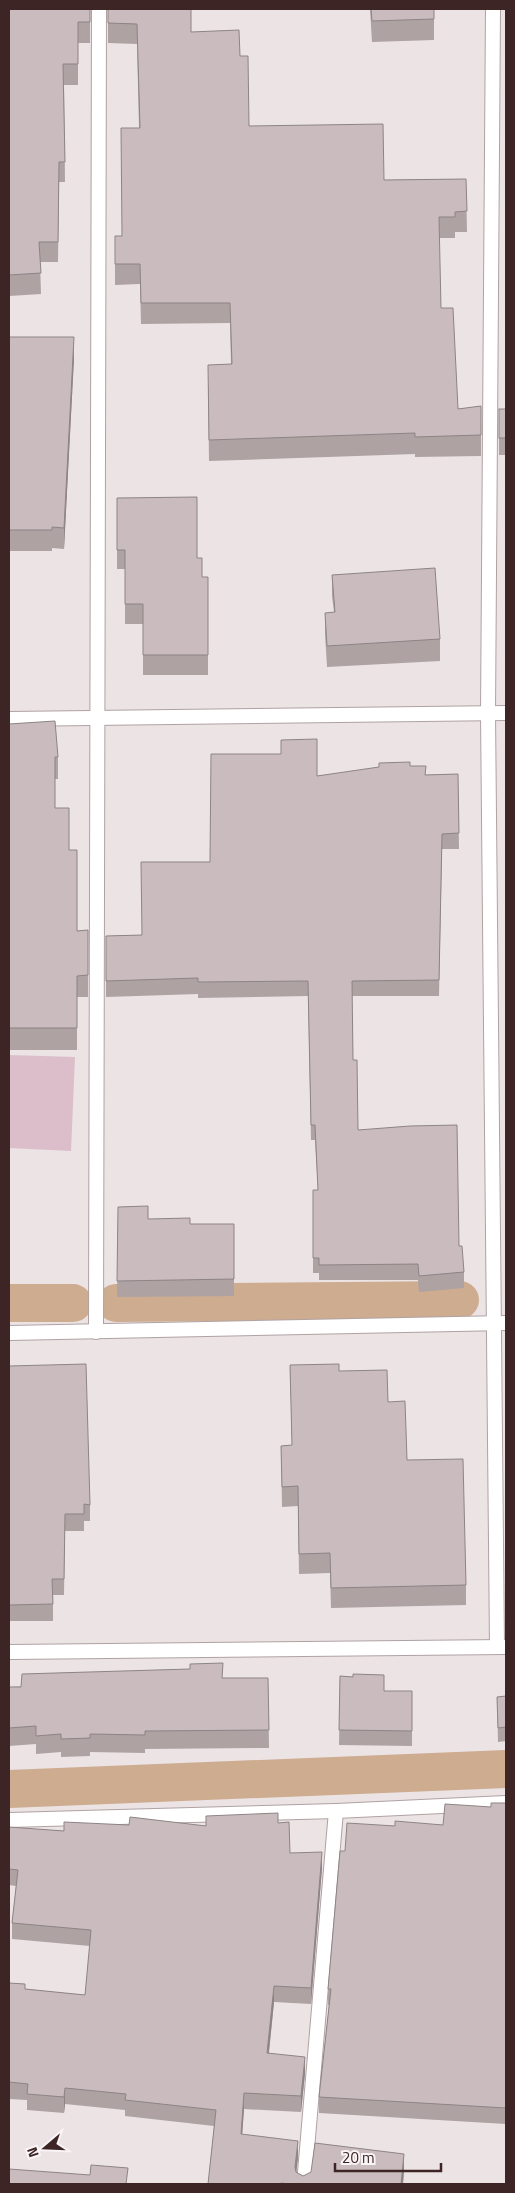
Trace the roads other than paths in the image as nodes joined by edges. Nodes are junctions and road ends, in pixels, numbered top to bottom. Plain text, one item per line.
1 (99, 9) edge
2 (492, 9) edge
3 (488, 713) junction
4 (506, 713) edge
5 (98, 718) junction
6 (9, 719) edge
7 (499, 1323) edge
8 (96, 1332) junction
9 (9, 1333) edge
10 (501, 1647) edge
11 (9, 1652) edge
12 (506, 1803) edge
13 (336, 1811) junction
14 (9, 1820) edge
15 (304, 2184) edge

1 - 5 street
2 - 3 street
3 - 4 street
3 - 5 street
3 - 7 street
5 - 6 street
5 - 8 street
7 - 8 street
7 - 10 street
8 - 9 street
10 - 11 street
12 - 13 street
13 - 14 street
13 - 15 street

